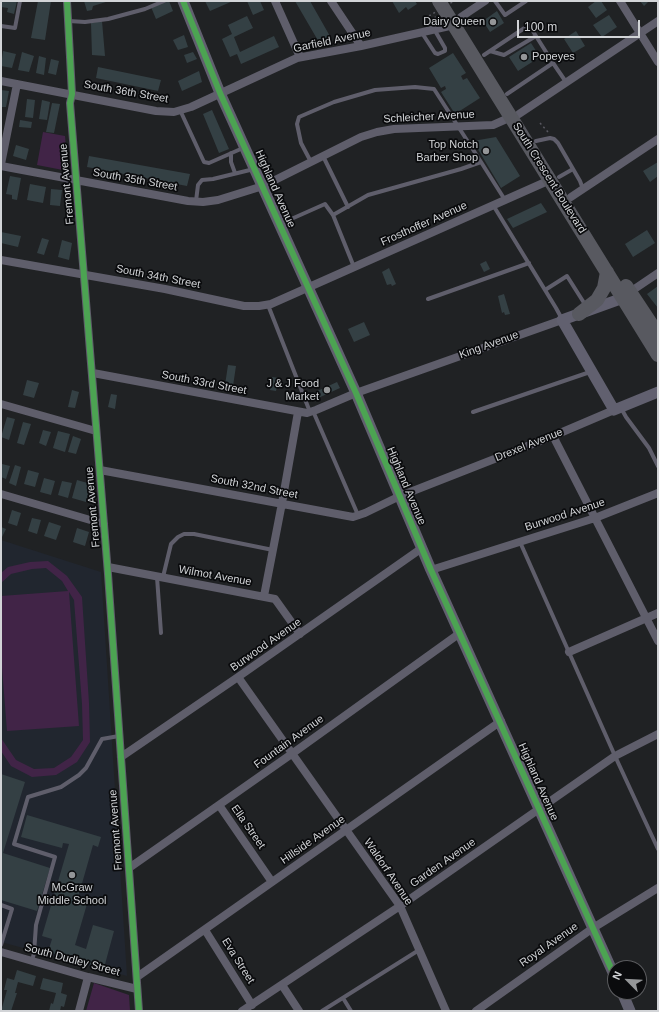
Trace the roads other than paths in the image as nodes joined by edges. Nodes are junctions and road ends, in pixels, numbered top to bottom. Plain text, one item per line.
1 (20, 1) edge
2 (67, 1) edge
3 (164, 1) edge
4 (184, 1) edge
5 (275, 1) edge
6 (331, 1) edge
7 (439, 1) edge
8 (452, 1) edge
9 (485, 1) edge
10 (495, 1) edge
11 (526, 1) edge
12 (620, 1) edge
13 (69, 21) junction
14 (457, 21) junction
15 (658, 21) edge
16 (1, 26) edge
17 (434, 30) junction
18 (422, 32) junction
19 (640, 33) junction
20 (536, 36) junction
21 (360, 46) junction
22 (487, 53) junction
23 (300, 57) junction
24 (658, 62) edge
25 (553, 63) junction
26 (1, 81) edge
27 (566, 82) junction
28 (16, 84) junction
29 (220, 93) junction
30 (72, 94) junction
31 (507, 94) junction
32 (180, 110) junction
33 (515, 116) junction
34 (457, 126) junction
35 (658, 139) edge
36 (536, 141) junction
37 (245, 147) junction
38 (231, 153) junction
39 (323, 156) junction
40 (311, 162) junction
41 (481, 162) junction
42 (1, 165) edge
43 (255, 168) junction
44 (573, 169) junction
45 (235, 173) junction
46 (554, 178) junction
47 (77, 180) junction
48 (263, 186) junction
49 (583, 190) junction
50 (571, 198) junction
51 (505, 200) junction
52 (196, 201) junction
53 (493, 205) junction
54 (348, 207) junction
55 (333, 215) junction
56 (280, 224) junction
57 (1, 260) edge
58 (529, 263) junction
59 (354, 267) junction
60 (606, 272) junction
61 (658, 273) edge
62 (84, 275) junction
63 (308, 288) junction
64 (545, 290) junction
65 (627, 295) junction
66 (428, 299) dead end
67 (268, 305) junction
68 (583, 311) junction
69 (562, 320) junction
70 (658, 334) edge
71 (658, 355) edge
72 (592, 371) junction
73 (93, 373) junction
74 (658, 392) edge
75 (356, 393) junction
76 (1, 404) edge
77 (618, 409) junction
78 (298, 412) junction
79 (311, 412) junction
80 (473, 412) dead end
81 (96, 431) junction
82 (553, 436) junction
83 (658, 466) edge
84 (100, 470) junction
85 (658, 493) edge
86 (1, 494) edge
87 (400, 496) junction
88 (282, 503) junction
89 (359, 515) junction
90 (594, 518) junction
91 (104, 524) junction
92 (520, 542) junction
93 (422, 548) junction
94 (273, 550) junction
95 (108, 567) junction
96 (432, 570) junction
97 (160, 577) junction
98 (264, 596) junction
99 (658, 613) edge
100 (646, 619) junction
101 (161, 633) dead end
102 (460, 633) junction
103 (300, 634) junction
104 (658, 640) edge
105 (569, 652) junction
106 (238, 677) junction
107 (500, 721) junction
108 (658, 734) edge
109 (119, 736) junction
110 (293, 753) junction
111 (615, 756) junction
112 (121, 758) junction
113 (218, 805) junction
114 (540, 809) junction
115 (346, 830) junction
116 (658, 848) edge
117 (129, 868) junction
118 (272, 882) junction
119 (658, 888) edge
120 (1, 905) edge
121 (400, 906) junction
122 (593, 928) junction
123 (205, 930) junction
124 (1, 945) edge
125 (419, 950) junction
126 (1, 952) edge
127 (607, 960) edge
128 (32, 961) junction
129 (137, 976) junction
130 (88, 977) junction
131 (282, 985) junction
132 (137, 989) junction
133 (342, 998) junction
134 (625, 1000) edge
135 (252, 1005) junction
136 (79, 1011) edge
137 (139, 1011) edge
138 (242, 1011) edge
139 (299, 1011) edge
140 (322, 1011) edge
141 (351, 1011) edge
142 (446, 1011) edge
143 (476, 1011) edge
144 (630, 1011) edge

1 - 16 lane
2 - 13 street, Fremont Avenue
3 - 13 lane
4 - 29 street, Highland Avenue
5 - 23 street
6 - 21 street
7 - 14 highway, South Crescent Boulevard
8 - 14 highway, South Crescent Boulevard
9 - 14 street, Garfield Avenue
10 - 11 lane
12 - 19 street
13 - 30 street, Fremont Avenue
14 - 17 street, Garfield Avenue
14 - 22 highway, South Crescent Boulevard
14 - 33 highway, South Crescent Boulevard
15 - 19 street, Schleicher Avenue
17 - 18 street, Garfield Avenue
17 - 18 lane
18 - 21 street, Garfield Avenue
19 - 24 street
19 - 27 street, Schleicher Avenue
20 - 22 lane
20 - 22 lane
20 - 25 lane
21 - 23 street, Garfield Avenue
22 - 31 highway, South Crescent Boulevard
23 - 29 street, Garfield Avenue
25 - 27 lane
25 - 31 lane
26 - 28 street, South 36th Street
27 - 33 street, Schleicher Avenue
28 - 30 street, South 36th Street
28 - 42 street
29 - 32 street, South 36th Street
29 - 37 street, Highland Avenue
30 - 32 street, South 36th Street
30 - 47 street, Fremont Avenue
31 - 33 highway, South Crescent Boulevard
32 - 38 lane
33 - 34 street, Schleicher Avenue
33 - 36 highway, South Crescent Boulevard
33 - 46 highway, South Crescent Boulevard
34 - 39 street, Schleicher Avenue
34 - 40 lane
34 - 41 lane
35 - 49 street
36 - 44 lane
36 - 46 highway, South Crescent Boulevard
37 - 38 lane
37 - 43 street, Highland Avenue
38 - 45 lane
39 - 40 street, Schleicher Avenue
39 - 54 lane
40 - 48 street, Schleicher Avenue
41 - 51 lane
41 - 54 lane
42 - 47 street, South 35th Street
43 - 45 lane
43 - 48 street, Highland Avenue
44 - 46 lane
44 - 49 lane
45 - 52 lane
46 - 50 highway, South Crescent Boulevard
46 - 51 street, Frosthoffer Avenue
46 - 60 highway, South Crescent Boulevard
47 - 52 street, South 35th Street
47 - 62 street, Fremont Avenue
48 - 52 street, South 35th Street
48 - 56 street, Highland Avenue
49 - 50 street
50 - 65 highway, South Crescent Boulevard
51 - 53 street, Frosthoffer Avenue
53 - 58 lane
53 - 59 street, Frosthoffer Avenue
54 - 55 lane
55 - 56 lane
55 - 59 lane
56 - 63 street, Highland Avenue
57 - 62 street, South 34th Street
58 - 64 lane
58 - 66 lane
59 - 63 street, Frosthoffer Avenue
60 - 65 highway, South Crescent Boulevard
60 - 68 highway
61 - 65 street, King Avenue
62 - 67 street, South 34th Street
62 - 73 street, Fremont Avenue
63 - 67 street, South 34th Street
63 - 75 street, Highland Avenue
64 - 68 lane
64 - 69 lane
65 - 68 street, King Avenue
65 - 70 highway, South Crescent Boulevard
65 - 71 highway, South Crescent Boulevard
67 - 79 lane
68 - 69 street, King Avenue
69 - 72 street
69 - 75 street, King Avenue
72 - 77 street
72 - 80 lane
73 - 78 street, South 33rd Street
73 - 81 street, Fremont Avenue
74 - 77 street, Drexel Avenue
75 - 79 street, South 33rd Street
75 - 87 street, Highland Avenue
76 - 81 street
77 - 82 street, Drexel Avenue
77 - 83 lane
78 - 79 street, South 33rd Street
78 - 88 street
79 - 89 lane
81 - 84 street, Fremont Avenue
82 - 87 street, Drexel Avenue
82 - 90 street
84 - 88 street, South 32nd Street
84 - 91 street, Fremont Avenue
85 - 90 street, Burwood Avenue
86 - 91 street
87 - 89 street, South 32nd Street
87 - 93 street, Highland Avenue
88 - 89 street, South 32nd Street
88 - 94 street
90 - 92 street, Burwood Avenue
90 - 100 street
91 - 95 street, Fremont Avenue
92 - 96 street, Burwood Avenue
92 - 105 lane
93 - 96 street, Highland Avenue
93 - 103 street, Burwood Avenue
94 - 97 lane
94 - 98 street
95 - 97 street, Wilmot Avenue
95 - 109 street, Fremont Avenue
96 - 102 street, Highland Avenue
97 - 98 street, Wilmot Avenue
97 - 101 lane
98 - 103 street, Wilmot Avenue
99 - 100 street
100 - 104 street
100 - 105 street
102 - 107 street, Highland Avenue
102 - 110 street, Fountain Avenue
103 - 106 street, Burwood Avenue
105 - 111 lane
106 - 110 street, Waldorf Avenue
106 - 112 street, Burwood Avenue
107 - 114 street, Highland Avenue
107 - 115 street, Hillside Avenue
108 - 111 street, Garden Avenue
109 - 112 street, Fremont Avenue
109 - 128 lane
110 - 113 street, Fountain Avenue
110 - 115 street, Waldorf Avenue
111 - 114 street, Garden Avenue
111 - 116 lane
112 - 117 street, Fremont Avenue
113 - 117 street, Fountain Avenue
113 - 118 street, Ella Street
114 - 121 street, Garden Avenue
114 - 122 street, Highland Avenue
115 - 118 street, Hillside Avenue
115 - 121 street, Waldorf Avenue
117 - 129 street, Fremont Avenue
118 - 123 street, Hillside Avenue
119 - 122 street, Royal Avenue
120 - 124 lane
121 - 125 street, Waldorf Avenue
121 - 131 street, Garden Avenue
122 - 127 street, Highland Avenue
122 - 143 street, Royal Avenue
123 - 129 street, Hillside Avenue
123 - 135 street, Eva Street
125 - 133 lane
125 - 142 street, Waldorf Avenue
126 - 128 street, South Dudley Street
128 - 130 street, South Dudley Street
129 - 132 street, Fremont Avenue
130 - 132 street, South Dudley Street
130 - 136 street
131 - 135 street, Garden Avenue
131 - 139 street
132 - 137 street, Fremont Avenue
133 - 140 lane
133 - 141 lane
134 - 144 street
135 - 138 street, Garden Avenue

